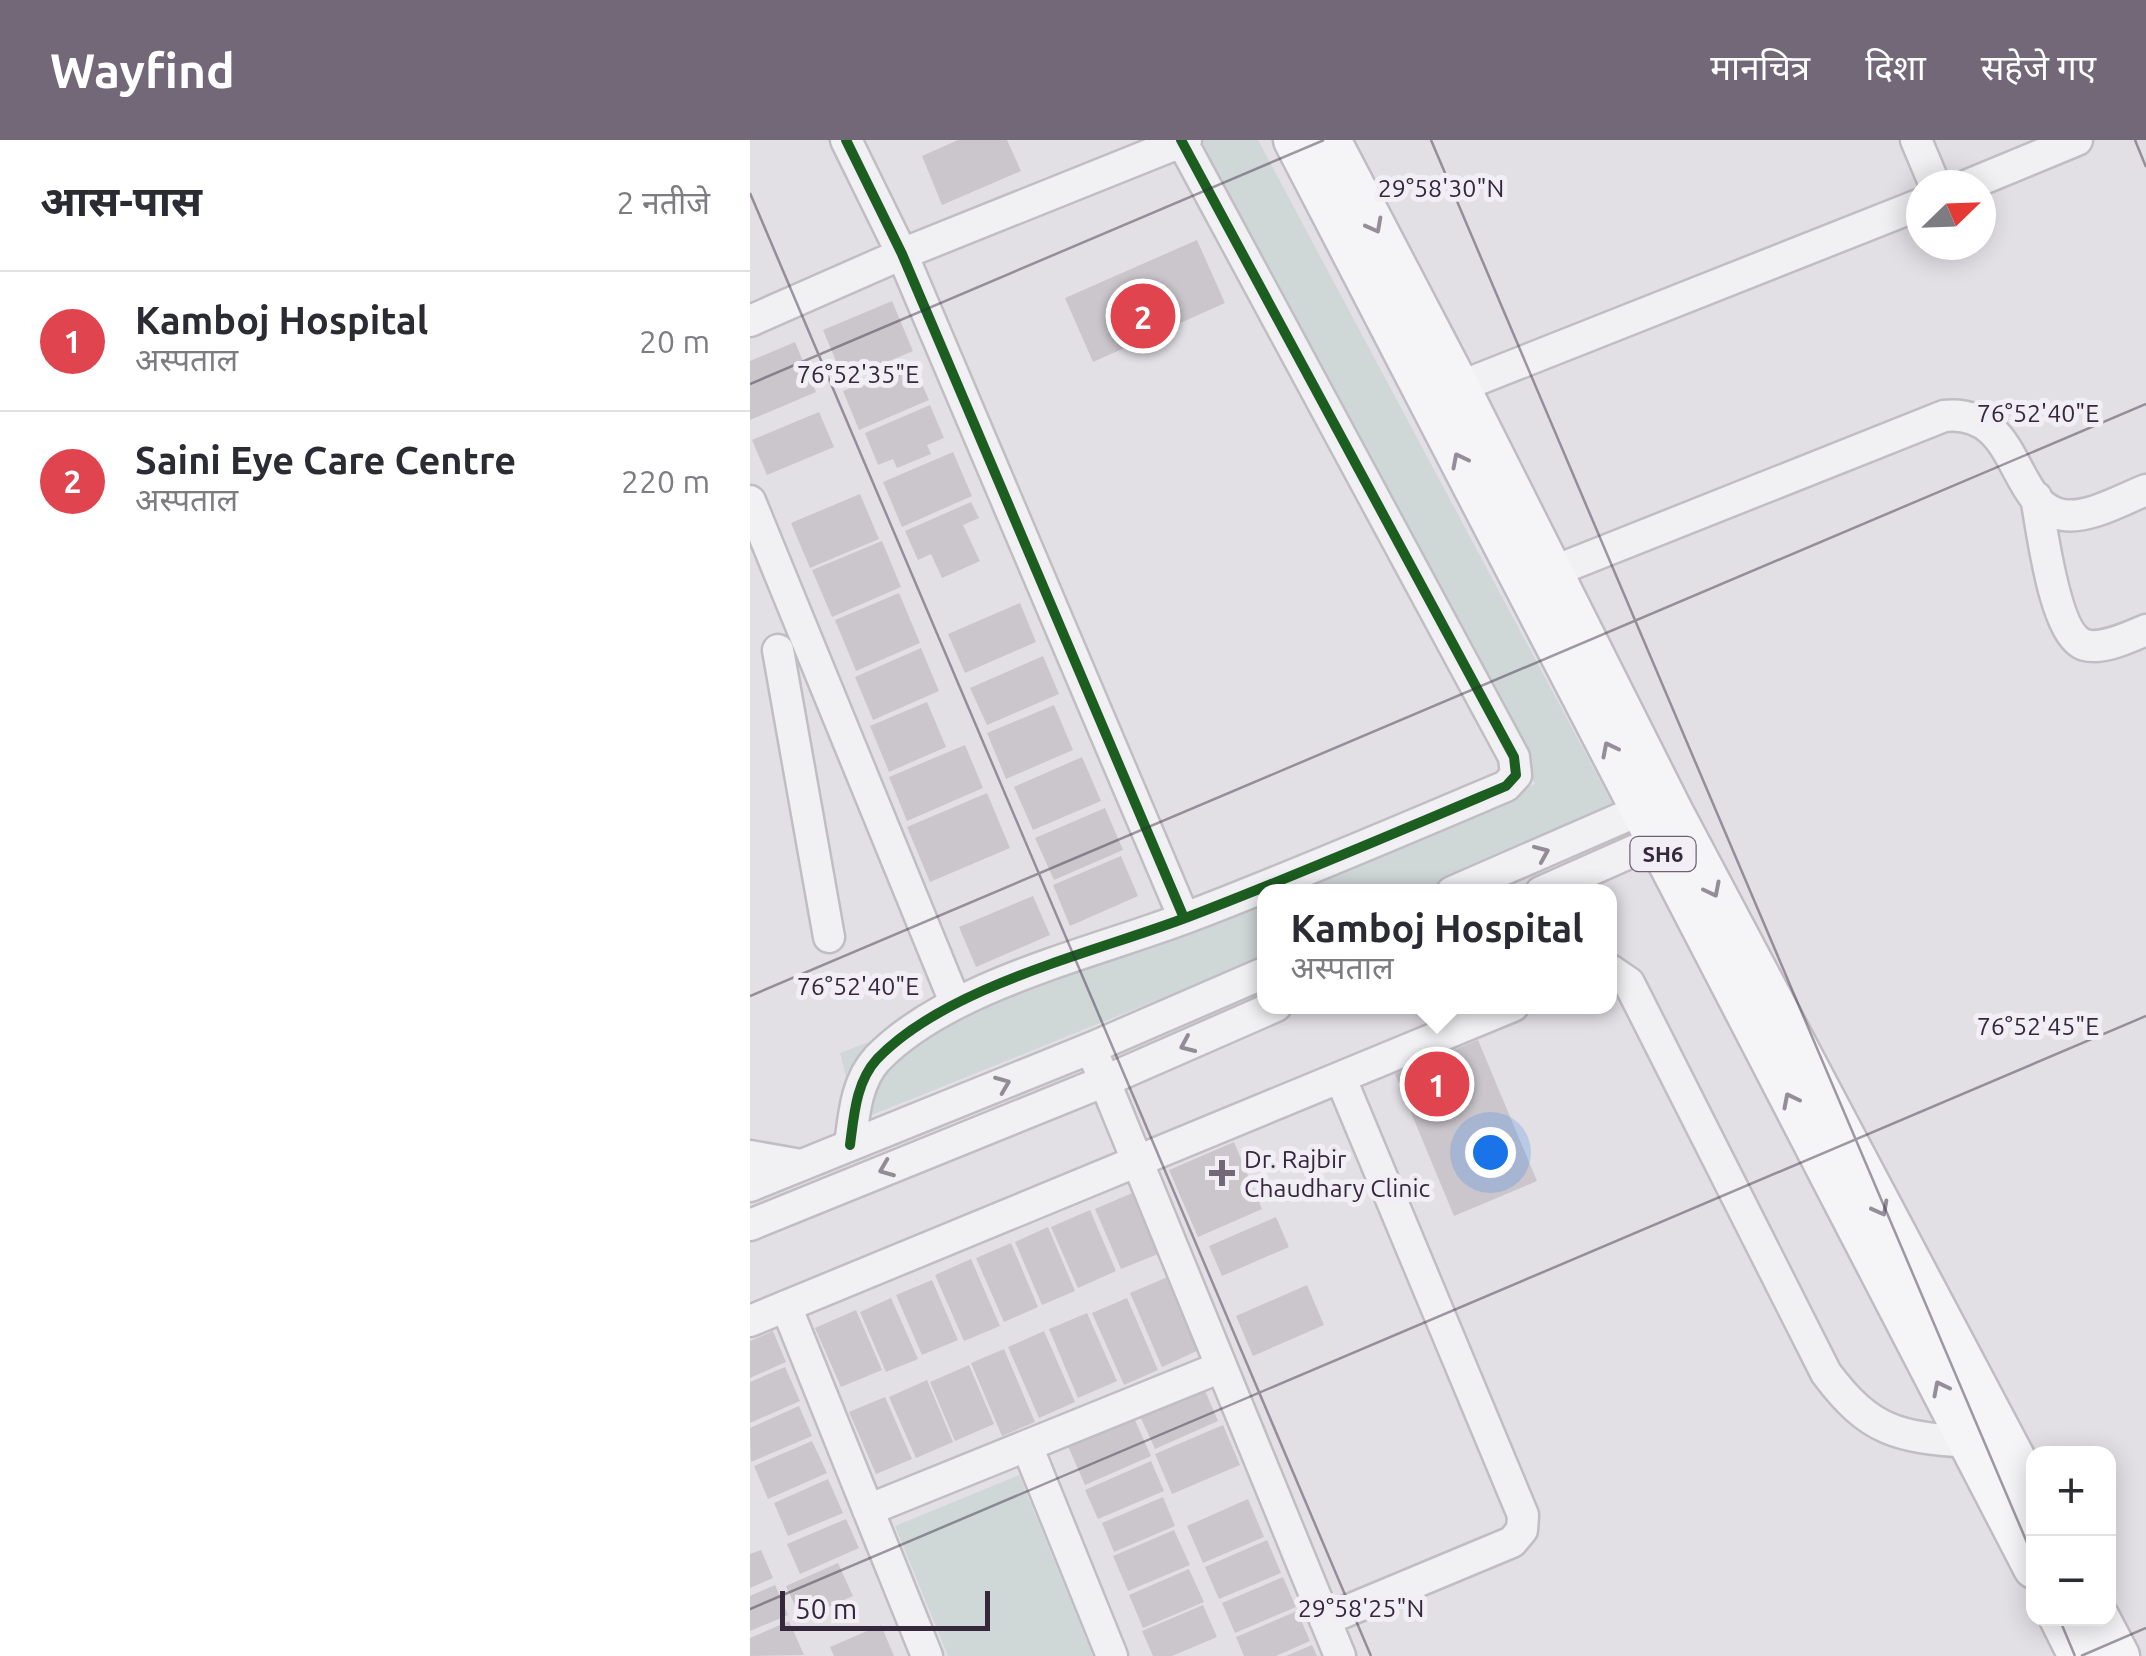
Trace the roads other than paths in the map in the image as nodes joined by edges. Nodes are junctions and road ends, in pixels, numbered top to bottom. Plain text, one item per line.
1 (846, 140) edge
2 (1294, 140) edge
3 (1330, 140) edge
4 (1916, 140) edge
5 (1183, 141) edge
6 (2070, 141) edge
7 (1928, 170) edge
8 (1996, 173) edge
9 (1906, 210) edge
10 (902, 254) junction
11 (750, 322) edge
12 (1459, 388) junction
13 (2146, 490) edge
14 (2036, 497) junction
15 (750, 502) edge
16 (1552, 572) junction
17 (2146, 630) edge
18 (808, 642) junction
19 (764, 654) edge
20 (1656, 821) junction
21 (1267, 884) edge
22 (1475, 884) edge
23 (1554, 884) edge
24 (1257, 888) edge
25 (1184, 918) junction
26 (830, 937) dead end
27 (1617, 973) edge
28 (1257, 976) edge
29 (956, 1002) junction
30 (1258, 1014) edge
31 (1494, 1014) edge
32 (1091, 1048) junction
33 (1341, 1079) junction
34 (1105, 1081) junction
35 (850, 1145) junction
36 (750, 1156) edge
37 (1138, 1162) junction
38 (802, 1165) junction
39 (750, 1186) edge
40 (750, 1225) edge
41 (786, 1306) junction
42 (750, 1321) edge
43 (1222, 1367) junction
44 (1968, 1442) junction
45 (1027, 1446) junction
46 (2026, 1482) edge
47 (868, 1510) junction
48 (2026, 1553) edge
49 (1325, 1620) junction
50 (2064, 1626) edge
51 (2103, 1626) edge
52 (927, 1656) edge
53 (1112, 1656) edge
54 (1340, 1656) edge
55 (2080, 1656) edge
56 (2119, 1656) edge

1 - 10 street
20 -> 2 main road, SH6
3 -> 12 main road, SH6
4 - 7 street
5 - 10 street
5 - 21 street
6 - 8 street
9 - 12 street
10 - 11 street
10 - 25 street
12 - 16 main road, SH6
13 - 14 street
14 - 16 street
14 - 17 street
15 - 18 street
16 - 20 main road, SH6
18 - 19 street
18 - 29 street
19 - 26 street
22 -> 20 street
20 - 23 street
44 -> 20 main road, SH6
20 -> 46 main road, SH6
24 - 25 street
25 - 29 street
27 - 44 street
28 - 32 street
29 - 35 street
30 -> 34 street
31 - 33 street
32 - 34 street
35 -> 32 street
33 - 37 street
33 - 49 street
34 - 37 street
34 -> 40 street
35 - 38 street
36 - 38 street
37 - 41 street
37 - 43 street
38 - 39 street
41 - 42 street
41 - 47 street
43 - 45 street
43 - 49 street
44 - 48 main road, SH6
45 - 47 street
45 - 53 street
47 - 52 street
49 - 54 street
50 - 55 main road
51 - 56 main road

